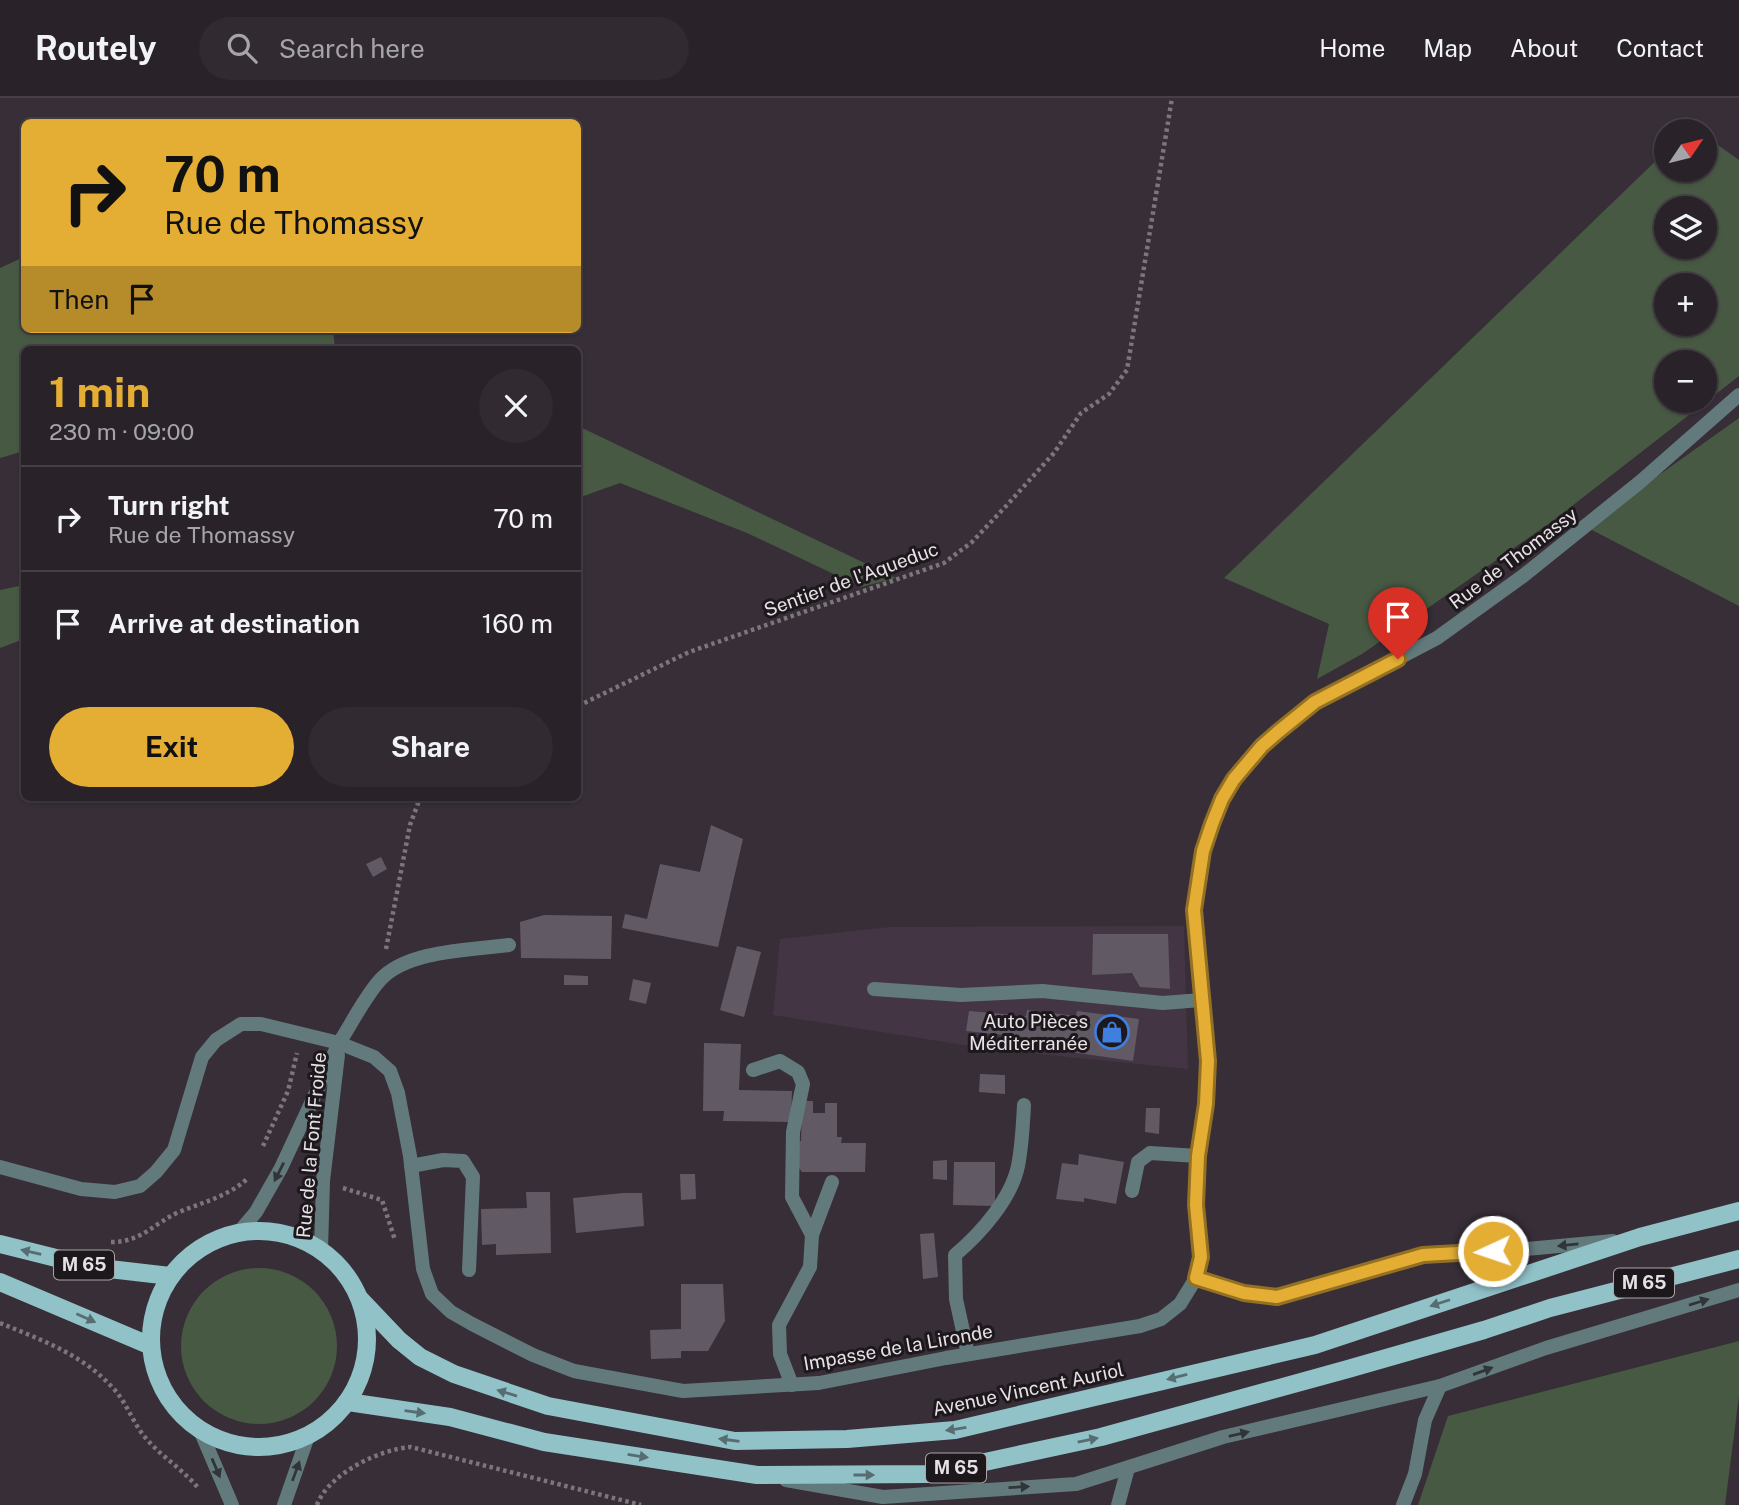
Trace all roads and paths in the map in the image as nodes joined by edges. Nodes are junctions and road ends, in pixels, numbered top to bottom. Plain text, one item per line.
1 (1172, 98) edge
2 (1739, 395) edge
3 (581, 705) edge
4 (419, 801) edge
5 (509, 945) dead end
6 (390, 971) junction
7 (874, 989) dead end
8 (1201, 1000) junction
9 (339, 1043) junction
10 (298, 1051) dead end
11 (753, 1070) dead end
12 (1024, 1105) dead end
13 (262, 1149) dead end
14 (1198, 1156) junction
15 (411, 1166) junction
16 (0, 1167) edge
17 (249, 1177) dead end
18 (832, 1182) dead end
19 (336, 1186) dead end
20 (1132, 1191) dead end
21 (1739, 1212) edge
22 (239, 1232) junction
23 (812, 1236) junction
24 (1636, 1239) junction
25 (106, 1242) dead end
26 (0, 1244) edge
27 (398, 1248) dead end
28 (321, 1250) junction
29 (1739, 1259) edge
30 (469, 1270) dead end
31 (170, 1276) junction
32 (1196, 1278) junction
33 (0, 1282) edge
34 (1739, 1290) edge
35 (360, 1299) junction
36 (0, 1323) edge
37 (150, 1346) junction
38 (968, 1354) junction
39 (792, 1385) junction
40 (1440, 1386) junction
41 (348, 1402) junction
42 (200, 1430) junction
43 (308, 1436) junction
44 (1128, 1468) junction
45 (757, 1475) junction
46 (202, 1496) dead end
47 (232, 1505) edge
48 (284, 1505) edge
49 (317, 1505) edge
50 (641, 1505) edge
51 (1118, 1505) edge
52 (1403, 1505) edge

1 - 3 path, Sentier de l'Aqueduc
2 - 8 street, Rue de Thomassy
4 - 6 path
5 - 6 street
6 - 9 street
7 - 8 street
8 - 14 street, Rue de Thomassy
9 - 15 street, Impasse de la Lironde
9 - 16 street, Rue de la Font Froide
9 -> 22 street, Rue de la Font Froide
9 - 28 street, Rue de la Font Froide
10 - 13 path
11 - 23 street
12 - 38 street
14 - 20 street
14 - 32 street, Rue de Thomassy
15 - 30 street
15 - 39 street, Impasse de la Lironde
17 - 25 path
18 - 23 street
19 - 27 path
21 - 24 main road, Avenue Vincent Auriol / M 65
22 - 28 main road
22 - 31 main road
23 - 39 street
24 -> 32 street, Avenue Vincent Auriol
24 -> 35 main road, Avenue Vincent Auriol / M 65
31 -> 26 main road, M 65
28 - 35 main road
45 -> 29 main road, M 65
31 - 37 main road
32 - 38 street, Impasse de la Lironde
33 -> 37 main road, M 65
40 -> 34 street
35 - 41 main road
36 - 46 path
37 - 42 main road
38 - 39 street, Impasse de la Lironde
44 -> 40 street
40 - 52 street
41 - 43 main road
41 -> 45 main road, M 65
42 - 43 main road
42 -> 47 street
48 -> 43 street
45 -> 44 street
44 - 51 street
49 - 50 path

